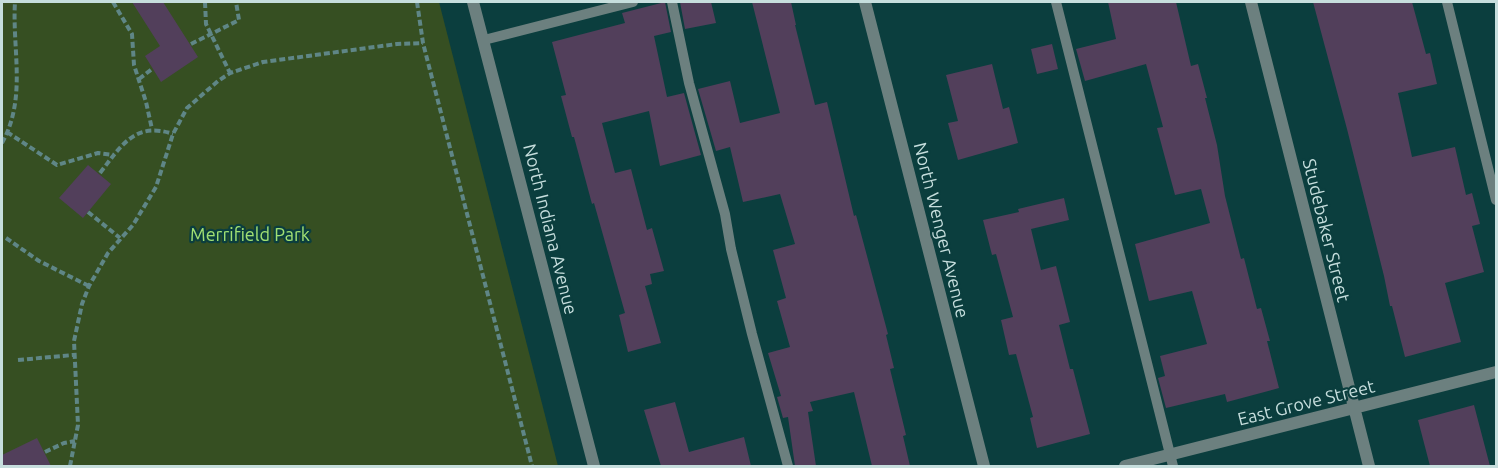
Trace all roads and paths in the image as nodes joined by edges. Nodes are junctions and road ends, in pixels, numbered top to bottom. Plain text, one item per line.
1 (15, 2) edge
2 (113, 2) edge
3 (205, 2) edge
4 (236, 2) edge
5 (417, 2) edge
6 (473, 2) edge
7 (633, 2) edge
8 (672, 2) edge
9 (865, 2) edge
10 (1056, 2) edge
11 (1251, 2) edge
12 (1447, 2) edge
13 (209, 34) junction
14 (484, 40) junction
15 (423, 43) junction
16 (191, 44) dead end
17 (152, 69) dead end
18 (230, 74) junction
19 (139, 79) junction
20 (152, 129) junction
21 (8, 132) junction
22 (173, 134) junction
23 (2, 143) edge
24 (114, 155) junction
25 (100, 173) dead end
26 (1497, 200) edge
27 (88, 212) dead end
28 (6, 238) dead end
29 (120, 238) junction
30 (89, 286) junction
31 (73, 355) junction
32 (18, 360) dead end
33 (1497, 372) edge
34 (1354, 408) junction
35 (75, 441) junction
36 (45, 452) dead end
37 (1171, 461) edge
38 (70, 466) edge
39 (532, 466) edge
40 (594, 466) edge
41 (788, 466) edge
42 (984, 466) edge
43 (1125, 466) edge
44 (1369, 466) edge

1 - 21 path
2 - 19 path
3 - 13 path
4 - 13 path
5 - 15 path
6 - 14 street, North Indiana Avenue
7 - 14 lane
8 - 41 lane
9 - 42 street, North Wenger Avenue
10 - 37 lane
11 - 34 street, Studebaker Street
12 - 26 lane
13 - 16 path
13 - 18 path
14 - 40 street, North Indiana Avenue
15 - 18 path
15 - 39 path
17 - 19 path
18 - 22 path
19 - 20 path
20 - 22 path
20 - 24 path
21 - 23 path
21 - 24 path
22 - 29 path
24 - 25 path
27 - 29 path
28 - 30 path
29 - 30 path
30 - 31 path
31 - 32 path
31 - 35 path
33 - 34 street, East Grove Street
34 - 37 street, East Grove Street
34 - 44 street, Studebaker Street
35 - 36 path
35 - 38 path
37 - 43 street, East Grove Street

